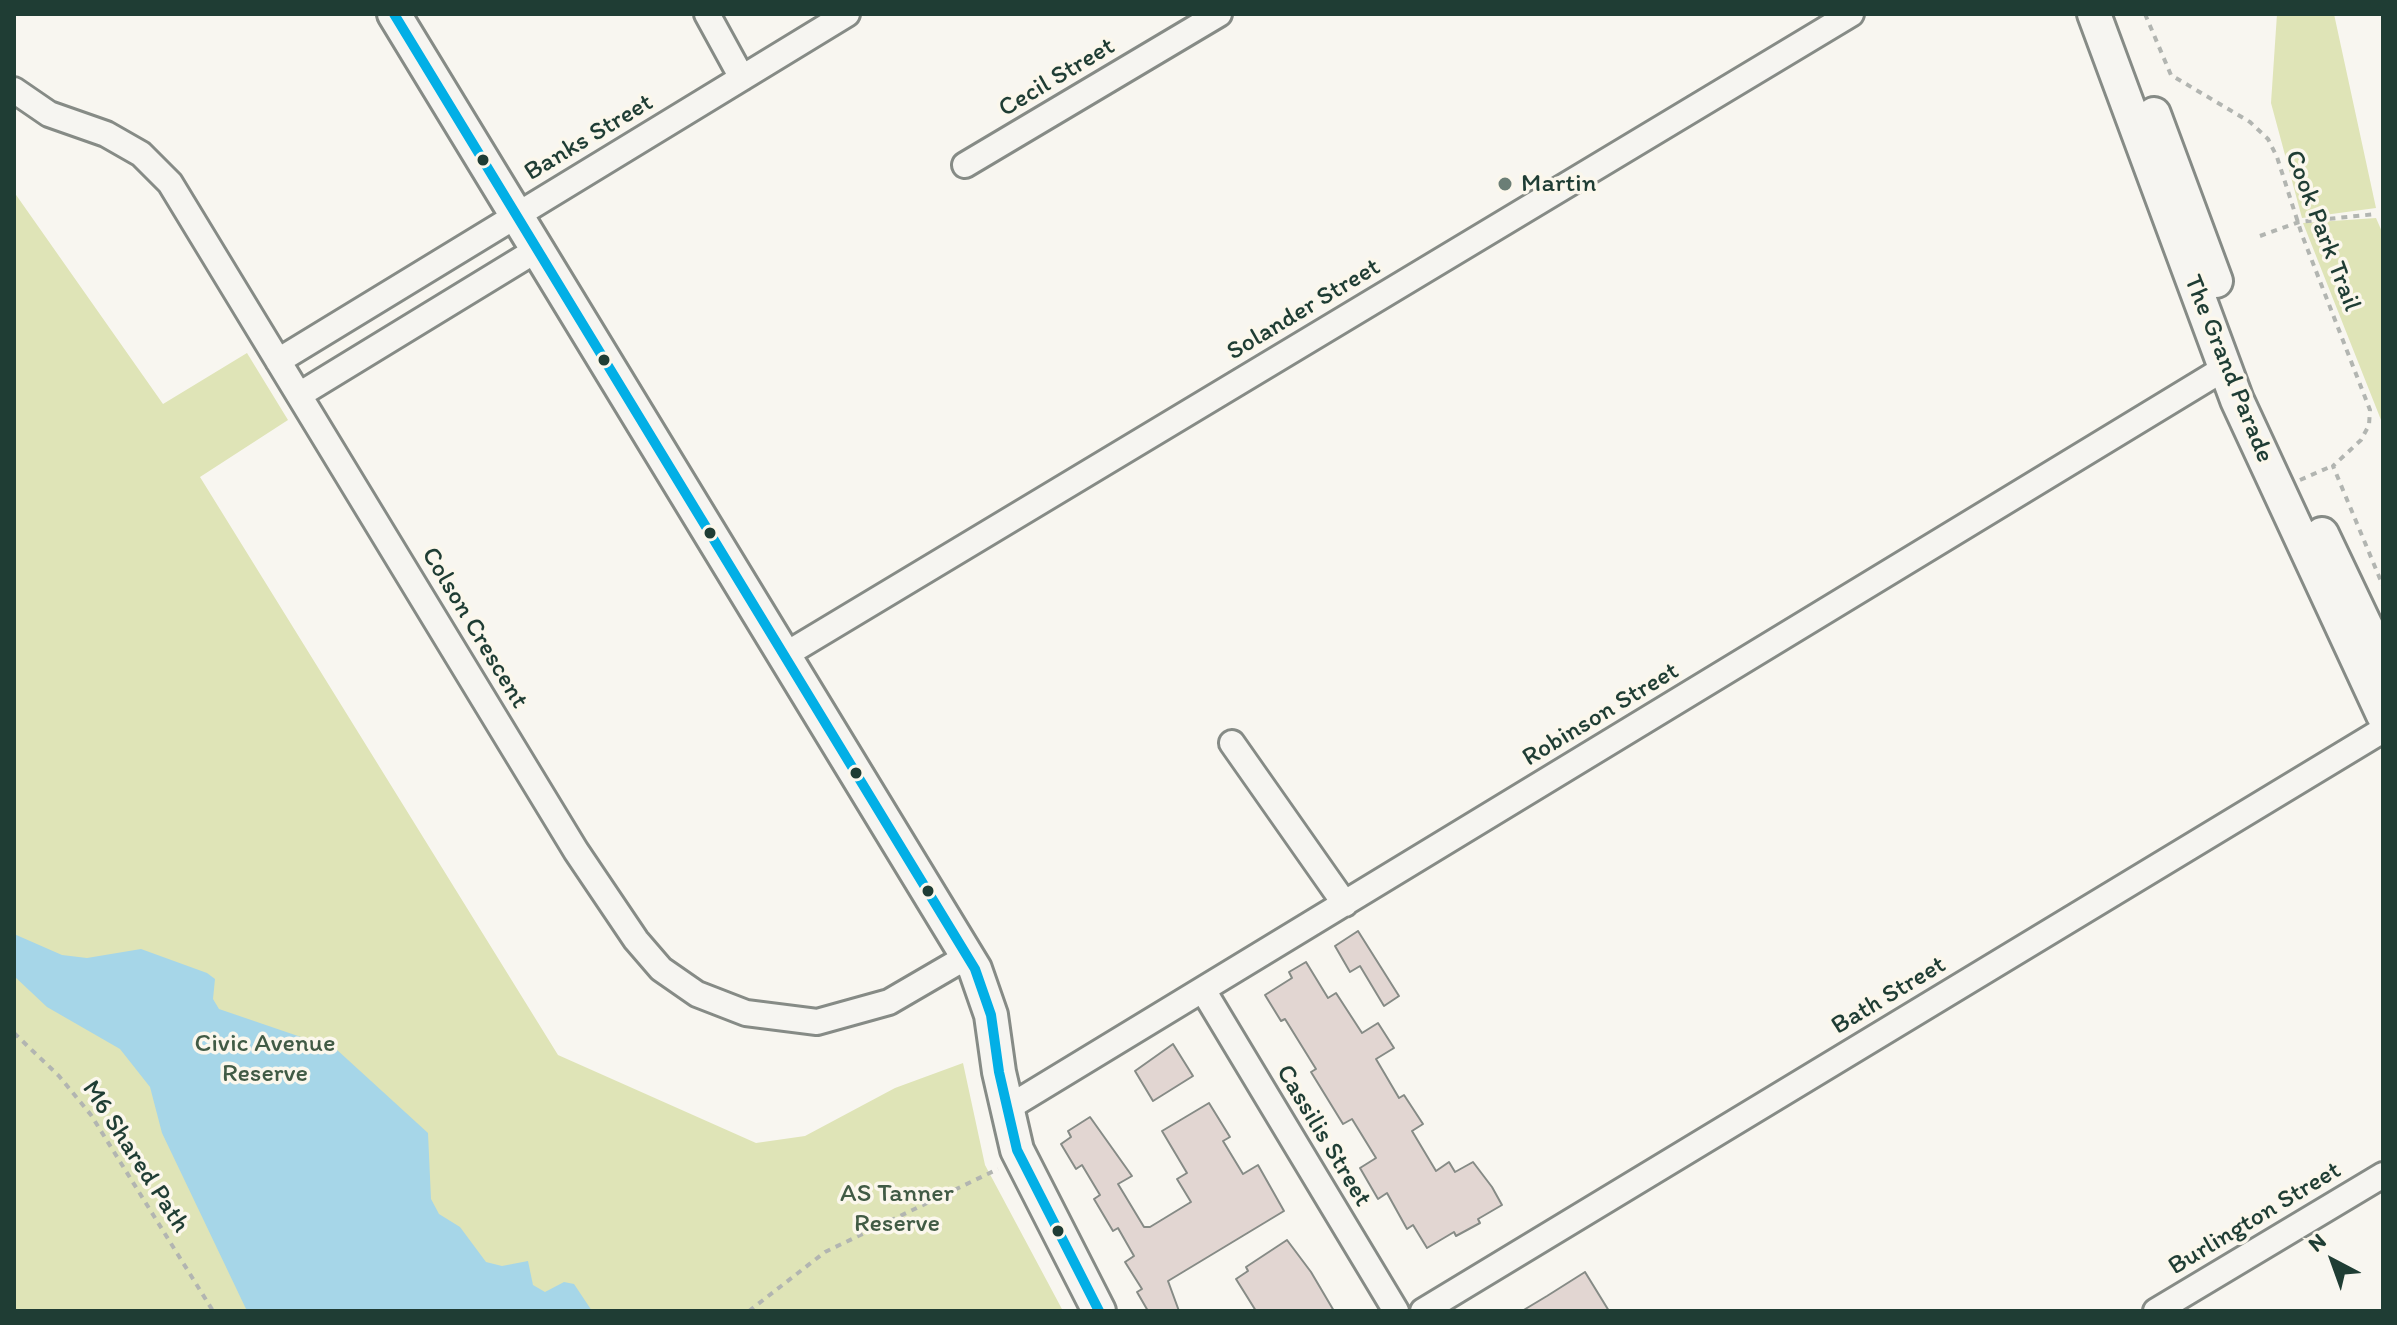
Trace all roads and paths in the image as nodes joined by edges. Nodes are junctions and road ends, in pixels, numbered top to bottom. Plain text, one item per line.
1 (394, 14) edge
2 (707, 14) edge
3 (847, 14) edge
4 (1219, 14) edge
5 (1851, 14) edge
6 (2094, 14) edge
7 (2117, 14) edge
8 (2145, 14) edge
9 (742, 78) junction
10 (14, 90) edge
11 (965, 165) dead end
12 (2376, 214) dead end
13 (517, 215) junction
14 (2299, 222) junction
15 (2260, 236) dead end
16 (538, 249) junction
17 (278, 361) junction
18 (2225, 368) junction
19 (299, 395) junction
20 (2383, 586) edge
21 (785, 655) junction
22 (2383, 662) edge
23 (2383, 715) edge
24 (2383, 730) edge
25 (1232, 743) dead end
26 (1345, 904) junction
27 (968, 956) junction
28 (1203, 990) junction
29 (14, 1033) edge
30 (1006, 1109) junction
31 (1017, 1150) junction
32 (2383, 1175) edge
33 (213, 1311) edge
34 (749, 1311) edge
35 (1099, 1311) edge
36 (1396, 1311) edge
37 (1423, 1311) edge
38 (2156, 1311) edge

1 - 13 main road
2 - 9 street
3 - 9 street, Banks Street
4 - 11 street, Cecil Street
5 - 21 street, Solander Street
6 - 18 main road, The Grand Parade
7 - 22 main road, The Grand Parade
8 - 14 path, Cook Park Trail
9 - 13 street, Banks Street
10 - 17 street, Colson Crescent
12 - 14 path
13 - 16 main road
13 - 17 street, Banks Street
14 - 15 path
14 - 20 path, Cook Park Trail
16 - 19 street
16 - 21 main road
17 - 19 street, Colson Crescent
18 - 23 main road, The Grand Parade
18 - 26 street, Robinson Street
19 - 27 street, Colson Crescent
21 - 27 main road
24 - 37 street, Bath Street
25 - 26 street
26 - 28 street, Robinson Street
27 - 30 main road
28 - 30 street, Robinson Street
28 - 36 street, Cassilis Street
29 - 33 path, M6 Shared Path
30 - 31 main road
31 - 34 path
31 - 35 main road
32 - 38 street, Burlington Street

